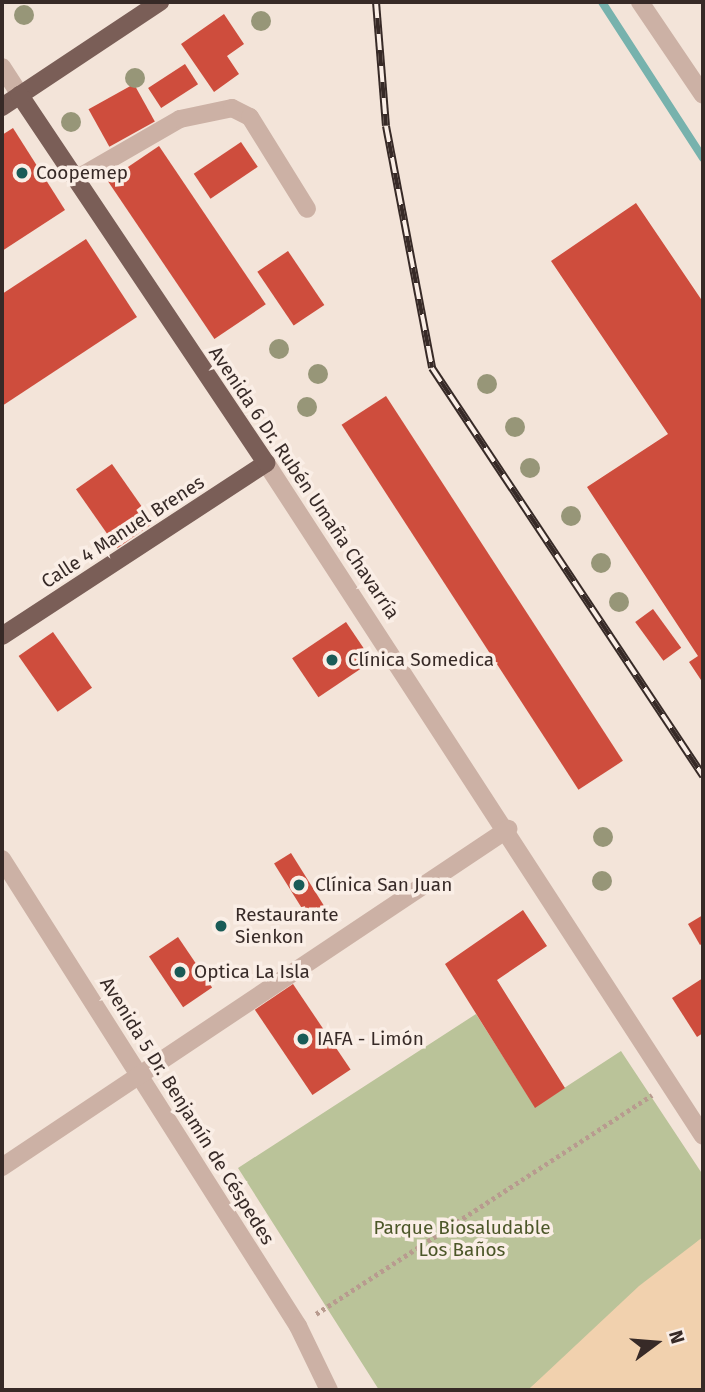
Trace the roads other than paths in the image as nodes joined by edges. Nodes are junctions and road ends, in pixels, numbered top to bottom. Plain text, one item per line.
1 (160, 2) edge
2 (640, 2) edge
3 (2, 67) edge
4 (702, 90) edge
5 (20, 95) junction
6 (2, 107) edge
7 (76, 179) junction
8 (307, 209) dead end
9 (267, 463) junction
10 (2, 636) edge
11 (508, 829) junction
12 (2, 859) edge
13 (140, 1077) junction
14 (703, 1136) edge
15 (2, 1167) edge
16 (329, 1390) edge

1 - 5 main road
2 - 4 street
3 - 5 street, Avenida 6 Dr. Rubén Umaña Chavarría
5 - 6 main road
5 - 7 main road, Avenida 6 Dr. Rubén Umaña Chavarría
7 - 8 street
7 - 9 main road, Avenida 6 Dr. Rubén Umaña Chavarría
9 - 10 main road, Calle 4 Manuel Brenes
9 - 11 street, Avenida 6 Dr. Rubén Umaña Chavarría
11 - 13 street
11 - 14 street, Avenida 6 Dr. Rubén Umaña Chavarría
12 - 13 street, Avenida 5 Dr. Benjamín de Céspedes
13 - 15 street
13 - 16 street, Avenida 5 Dr. Benjamín de Céspedes

